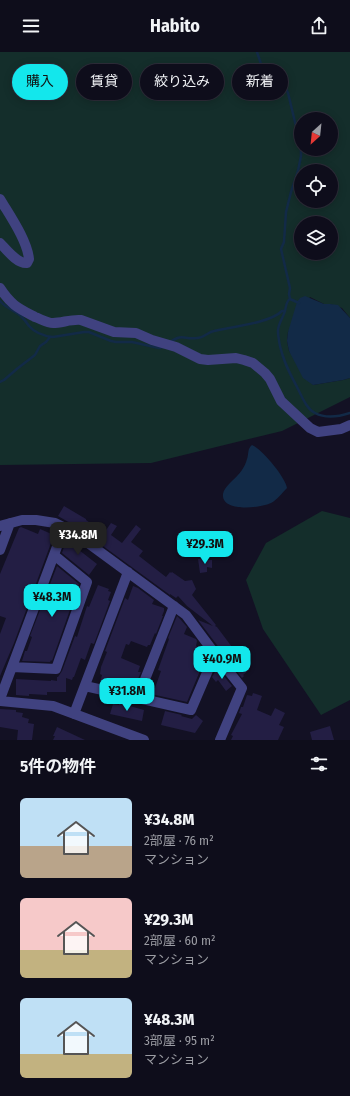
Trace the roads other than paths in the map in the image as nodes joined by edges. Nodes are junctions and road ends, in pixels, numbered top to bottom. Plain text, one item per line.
1 (1, 201) edge
2 (0, 243) edge
3 (0, 288) edge
4 (350, 425) edge
5 (5, 525) edge
6 (64, 528) junction
7 (0, 550) edge
8 (54, 555) junction
9 (128, 572) junction
10 (174, 606) junction
11 (215, 654) junction
12 (12, 667) junction
13 (85, 686) junction
14 (138, 697) junction
15 (0, 700) edge
16 (74, 714) junction
17 (144, 740) edge
18 (220, 740) edge

1 - 2 street
3 - 4 street
5 - 6 street
5 - 7 street
6 - 8 street
6 - 9 street
8 - 12 street
8 - 12 street
9 - 10 street
9 - 13 street
10 - 11 street
10 - 14 street
11 - 14 street
11 - 18 street
12 - 15 street
13 - 14 street
13 - 16 street
15 - 16 street
16 - 17 street

